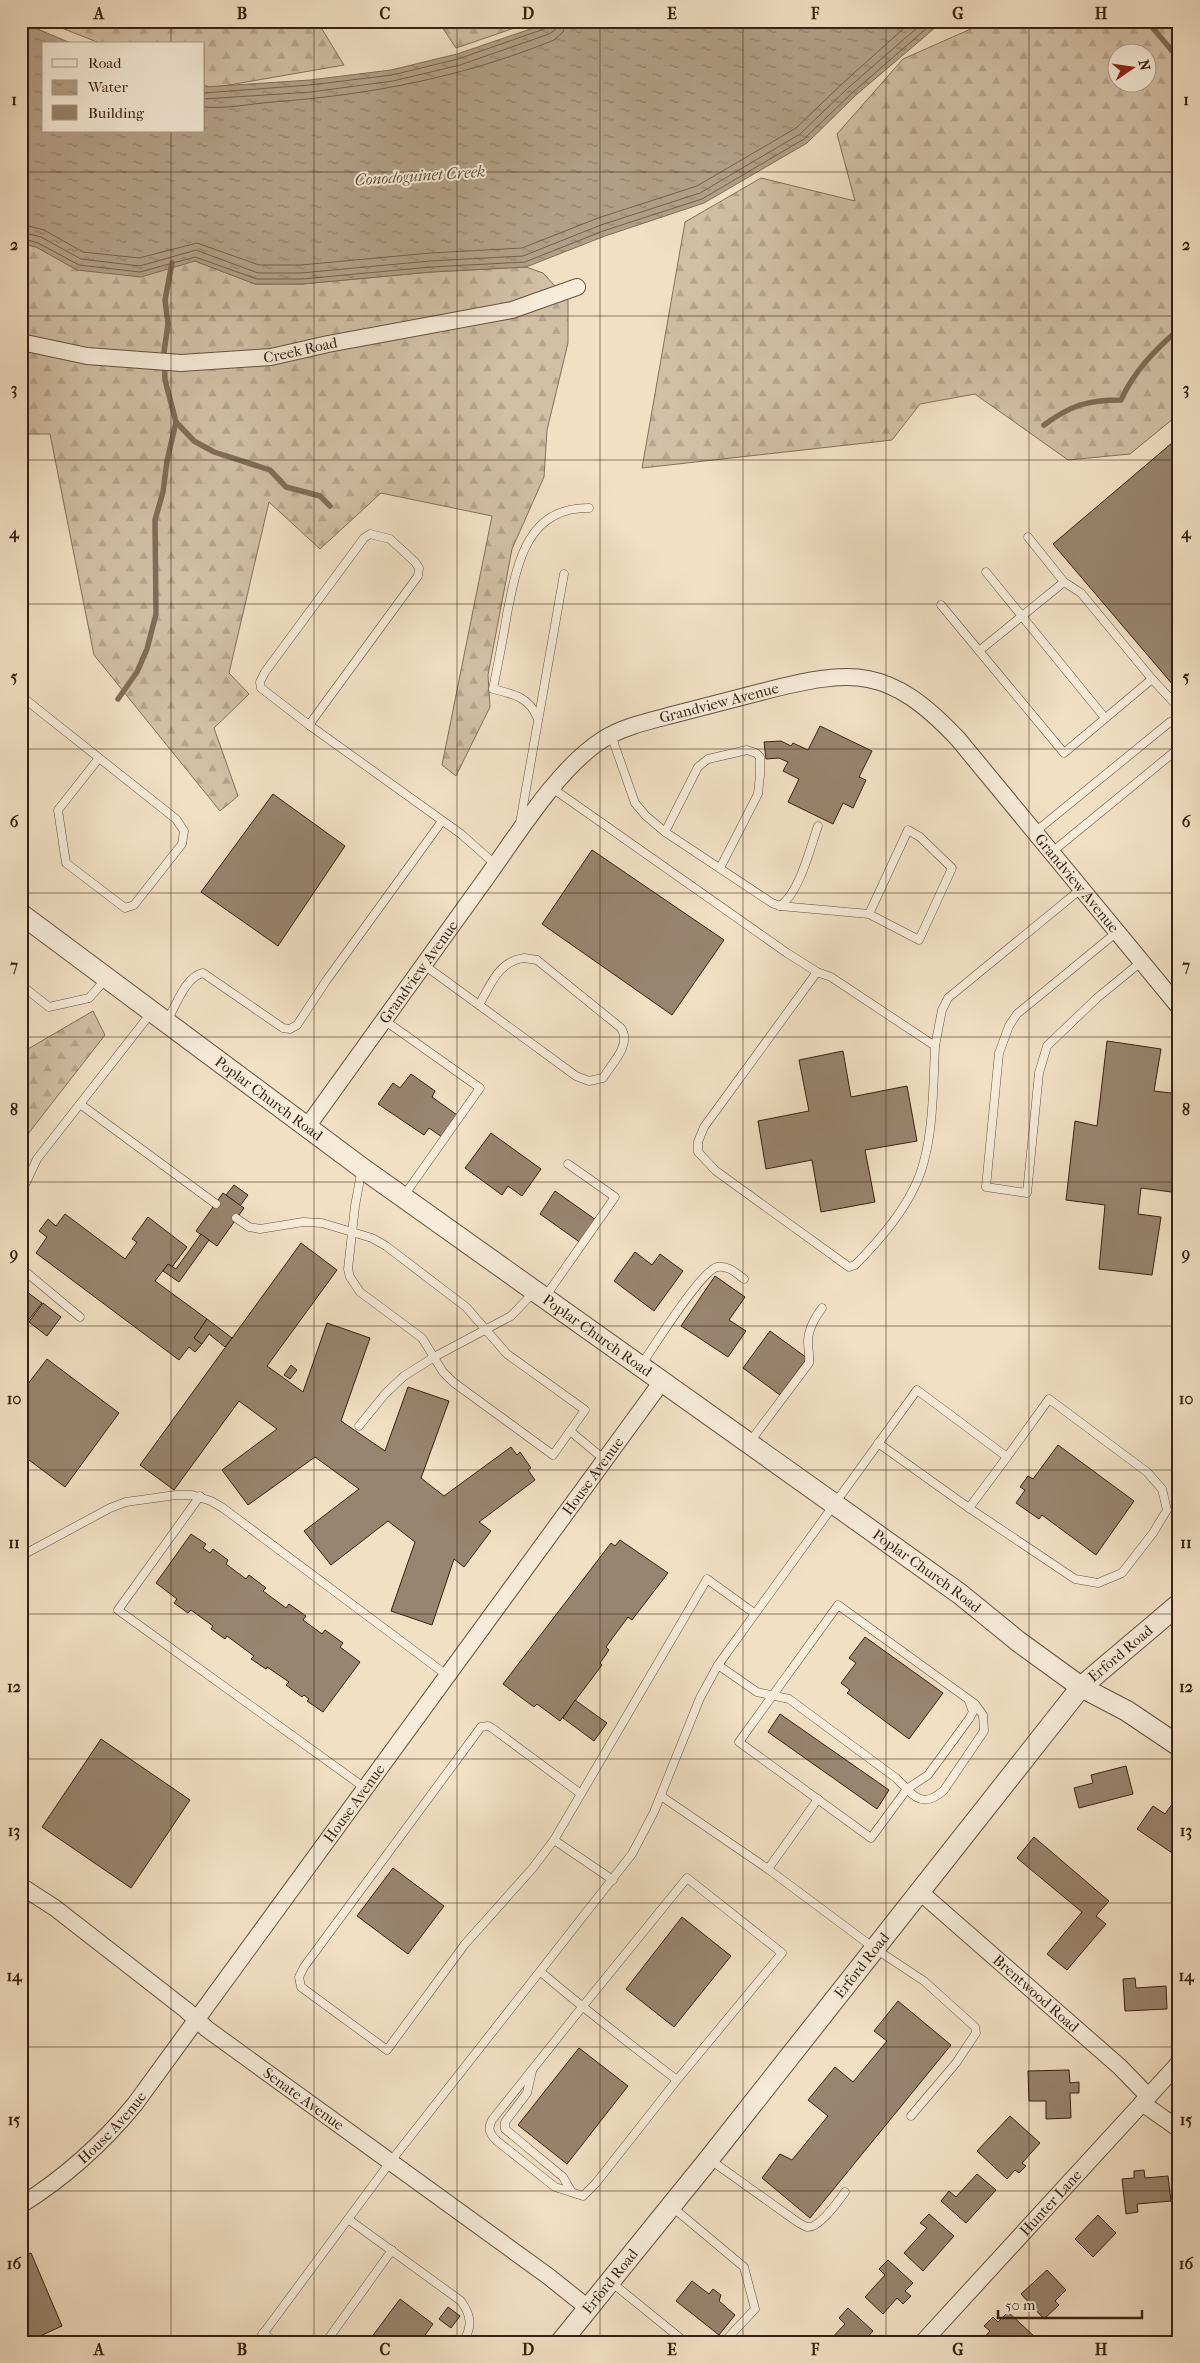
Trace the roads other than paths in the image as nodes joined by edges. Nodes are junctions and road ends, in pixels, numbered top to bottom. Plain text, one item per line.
1 (576, 287) dead end
2 (21, 342) edge
3 (589, 508) dead end
4 (1028, 537) dead end
5 (986, 572) dead end
6 (564, 574) dead end
7 (1064, 582) junction
8 (941, 605) dead end
9 (1022, 616) junction
10 (979, 651) junction
11 (1152, 680) junction
12 (21, 696) edge
13 (1179, 708) edge
14 (537, 717) junction
15 (1105, 718) junction
16 (1179, 722) edge
17 (308, 725) junction
18 (611, 735) junction
19 (1179, 748) edge
20 (99, 758) junction
21 (552, 788) junction
22 (442, 820) junction
23 (818, 826) dead end
24 (665, 832) junction
25 (1035, 832) junction
26 (518, 835) junction
27 (1052, 852) junction
28 (496, 865) junction
29 (720, 868) junction
30 (1081, 889) junction
31 (780, 906) junction
32 (21, 914) edge
33 (868, 914) junction
34 (1117, 932) junction
35 (1141, 962) junction
36 (424, 965) junction
37 (816, 972) junction
38 (108, 977) junction
39 (21, 985) edge
40 (479, 1005) junction
41 (1179, 1008) edge
42 (160, 1017) junction
43 (384, 1020) junction
44 (935, 1046) junction
45 (80, 1104) junction
46 (307, 1127) junction
47 (568, 1164) dead end
48 (362, 1168) junction
49 (21, 1193) edge
50 (403, 1197) junction
51 (216, 1204) dead end
52 (236, 1218) dead end
53 (353, 1231) junction
54 (21, 1268) edge
55 (744, 1279) dead end
56 (540, 1294) junction
57 (822, 1308) dead end
58 (80, 1317) dead end
59 (486, 1330) junction
60 (436, 1356) junction
61 (642, 1365) junction
62 (663, 1380) junction
63 (359, 1426) dead end
64 (570, 1431) junction
65 (749, 1443) junction
66 (878, 1443) junction
67 (1006, 1456) junction
68 (606, 1460) junction
69 (200, 1496) junction
70 (834, 1504) junction
71 (969, 1508) junction
72 (21, 1556) edge
73 (1179, 1604) edge
74 (754, 1613) junction
75 (718, 1665) junction
76 (448, 1676) junction
77 (1081, 1687) junction
78 (772, 1696) junction
79 (967, 1698) junction
80 (1179, 1746) edge
81 (365, 1788) junction
82 (907, 1789) junction
83 (581, 1794) junction
84 (661, 1796) junction
85 (818, 1799) junction
86 (554, 1840) junction
87 (768, 1868) junction
88 (613, 1880) junction
89 (21, 1886) edge
90 (920, 1892) junction
91 (874, 1948) junction
92 (541, 1972) junction
93 (583, 2006) junction
94 (196, 2020) junction
95 (1179, 2063) edge
96 (532, 2070) junction
97 (677, 2080) junction
98 (1145, 2100) junction
99 (911, 2116) dead end
100 (1179, 2129) edge
101 (709, 2159) junction
102 (391, 2161) junction
103 (571, 2191) junction
104 (845, 2192) dead end
105 (21, 2205) edge
106 (671, 2206) junction
107 (348, 2219) junction
108 (392, 2250) junction
109 (610, 2281) junction
110 (588, 2308) junction
111 (263, 2333) junction
112 (257, 2342) edge
113 (275, 2342) edge
114 (326, 2342) edge
115 (462, 2342) edge
116 (561, 2342) edge
117 (685, 2342) edge
118 (724, 2342) edge
119 (923, 2342) edge

1 - 2 street, Creek Road
3 - 14 lane
4 - 7 lane
5 - 9 lane
6 - 14 lane
7 - 9 lane
7 - 11 lane
8 - 10 lane
9 - 10 lane
9 - 15 lane
10 - 15 lane
11 - 13 lane
11 - 15 lane
12 - 20 lane
14 - 26 lane
16 - 25 lane
17 - 17 lane
17 - 22 lane
18 - 21 street, Grandview Avenue
18 - 24 lane
18 - 25 street, Grandview Avenue
19 - 27 lane
20 - 20 lane
21 - 26 street, Grandview Avenue
21 - 37 lane
22 - 28 lane
22 - 42 lane
23 - 31 lane
24 - 29 lane
24 - 29 lane
25 - 27 street, Grandview Avenue
26 - 28 street, Grandview Avenue
27 - 30 street, Grandview Avenue
28 - 36 street, Grandview Avenue
29 - 31 lane
30 - 34 street, Grandview Avenue
30 - 44 lane
31 - 33 lane
32 - 38 street, Poplar Church Road
33 - 33 lane
34 - 35 street, Grandview Avenue
34 - 35 lane
35 - 41 street, Grandview Avenue
36 - 40 lane
36 - 43 street, Grandview Avenue
37 - 44 lane
37 - 44 lane
38 - 39 lane
38 - 42 street, Poplar Church Road
40 - 40 lane
42 - 45 lane
42 - 46 street, Poplar Church Road
43 - 46 street, Grandview Avenue
43 - 50 lane
45 - 49 lane
45 - 51 lane
46 - 48 street, Poplar Church Road
47 - 56 lane
48 - 50 street, Poplar Church Road
48 - 53 lane
50 - 56 street, Poplar Church Road
52 - 53 lane
53 - 59 lane
53 - 60 lane
54 - 58 lane
55 - 61 lane
56 - 59 lane
56 - 61 street, Poplar Church Road
57 - 65 lane
59 - 60 lane
59 - 64 lane
60 - 63 lane
60 - 64 lane
61 - 62 street, Poplar Church Road
62 - 65 street, Poplar Church Road
62 - 68 street, House Avenue
64 - 68 lane
65 - 70 street, Poplar Church Road
66 - 67 lane
66 - 70 lane
66 - 71 lane
67 - 71 lane
67 - 71 lane
68 - 76 street, House Avenue
69 - 72 lane
69 - 76 lane
69 - 81 lane
70 - 74 lane
70 - 77 street, Poplar Church Road
73 - 77 street, Erford Road
74 - 75 lane
74 - 83 lane
75 - 78 lane
75 - 84 lane
76 - 81 street, House Avenue
77 - 80 street, Poplar Church Road
77 - 90 street, Erford Road
78 - 79 lane
78 - 82 lane
78 - 85 lane
79 - 82 lane
79 - 82 lane
81 - 94 street, House Avenue
82 - 85 lane
83 - 86 lane
83 - 86 lane
84 - 87 lane
84 - 88 lane
85 - 87 lane
86 - 88 lane
87 - 91 lane
88 - 92 lane
89 - 94 street, Senate Avenue
90 - 91 street, Erford Road
90 - 98 street, Brentwood Road
91 - 99 lane
91 - 101 street, Erford Road
92 - 93 lane
92 - 102 lane
93 - 96 lane
93 - 97 lane
93 - 97 lane
94 - 102 street, Senate Avenue
94 - 105 street, House Avenue
95 - 98 street, Hunter Lane
96 - 103 lane
96 - 103 lane
97 - 103 lane
98 - 100 street, Brentwood Road
98 - 119 street, Hunter Lane
101 - 104 lane
101 - 106 street, Erford Road
102 - 107 lane
102 - 110 street, Senate Avenue
106 - 109 street, Erford Road
106 - 118 lane
107 - 108 lane
107 - 111 lane
108 - 114 lane
108 - 115 lane
109 - 110 street, Erford Road
109 - 117 lane
110 - 116 street, Erford Road
111 - 112 lane
111 - 113 lane

